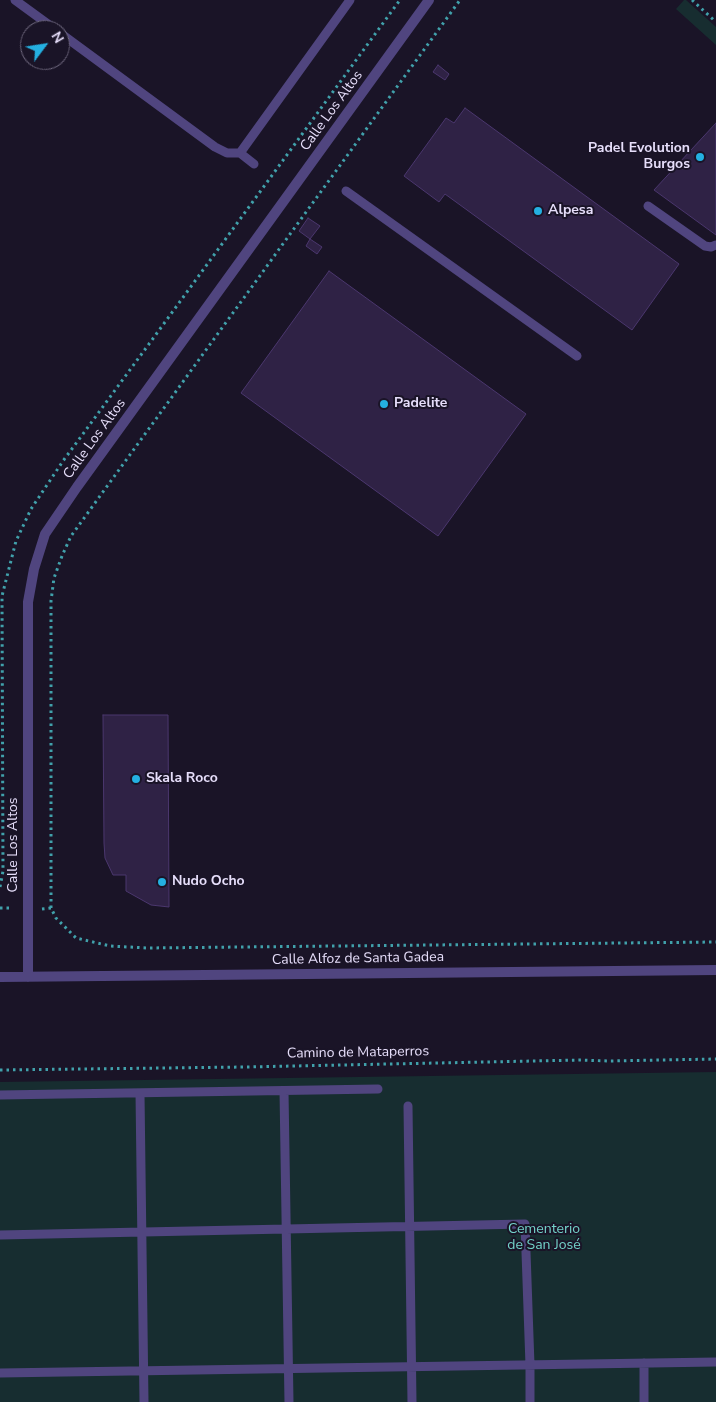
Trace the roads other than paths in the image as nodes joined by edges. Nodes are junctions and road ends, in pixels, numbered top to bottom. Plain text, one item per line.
1 (15, 0) edge
2 (350, 0) edge
3 (429, 0) edge
4 (42, 20) edge
5 (70, 40) edge
6 (240, 153) junction
7 (254, 164) dead end
8 (346, 191) dead end
9 (648, 206) dead end
10 (716, 245) edge
11 (577, 356) dead end
12 (716, 970) edge
13 (0, 977) edge
14 (28, 977) junction
15 (378, 1089) dead end
16 (284, 1090) junction
17 (140, 1093) junction
18 (0, 1095) edge
19 (408, 1106) dead end
20 (409, 1226) junction
21 (286, 1229) junction
22 (142, 1232) junction
23 (0, 1235) edge
24 (716, 1362) edge
25 (644, 1363) junction
26 (530, 1365) junction
27 (412, 1366) junction
28 (289, 1368) junction
29 (144, 1370) junction
30 (0, 1373) edge
31 (144, 1402) edge
32 (289, 1402) edge
33 (412, 1402) edge
34 (530, 1402) edge
35 (644, 1402) edge

1 - 4 lane
2 - 6 lane
3 - 14 street, Calle Los Altos
5 - 6 lane
6 - 7 lane
8 - 11 lane
9 - 10 lane
12 - 14 street, Calle Alfoz de Santa Gadea
13 - 14 street, Calle Alfoz de Santa Gadea
15 - 16 lane
16 - 17 lane
16 - 21 lane
17 - 18 lane
17 - 22 lane
19 - 20 lane
20 - 21 lane
20 - 26 lane
20 - 27 lane
21 - 22 lane
21 - 28 lane
22 - 23 lane
22 - 29 lane
24 - 25 lane
25 - 26 lane
25 - 35 lane
26 - 27 lane
26 - 34 lane
27 - 28 lane
27 - 33 lane
28 - 29 lane
28 - 32 lane
29 - 30 lane
29 - 31 lane

